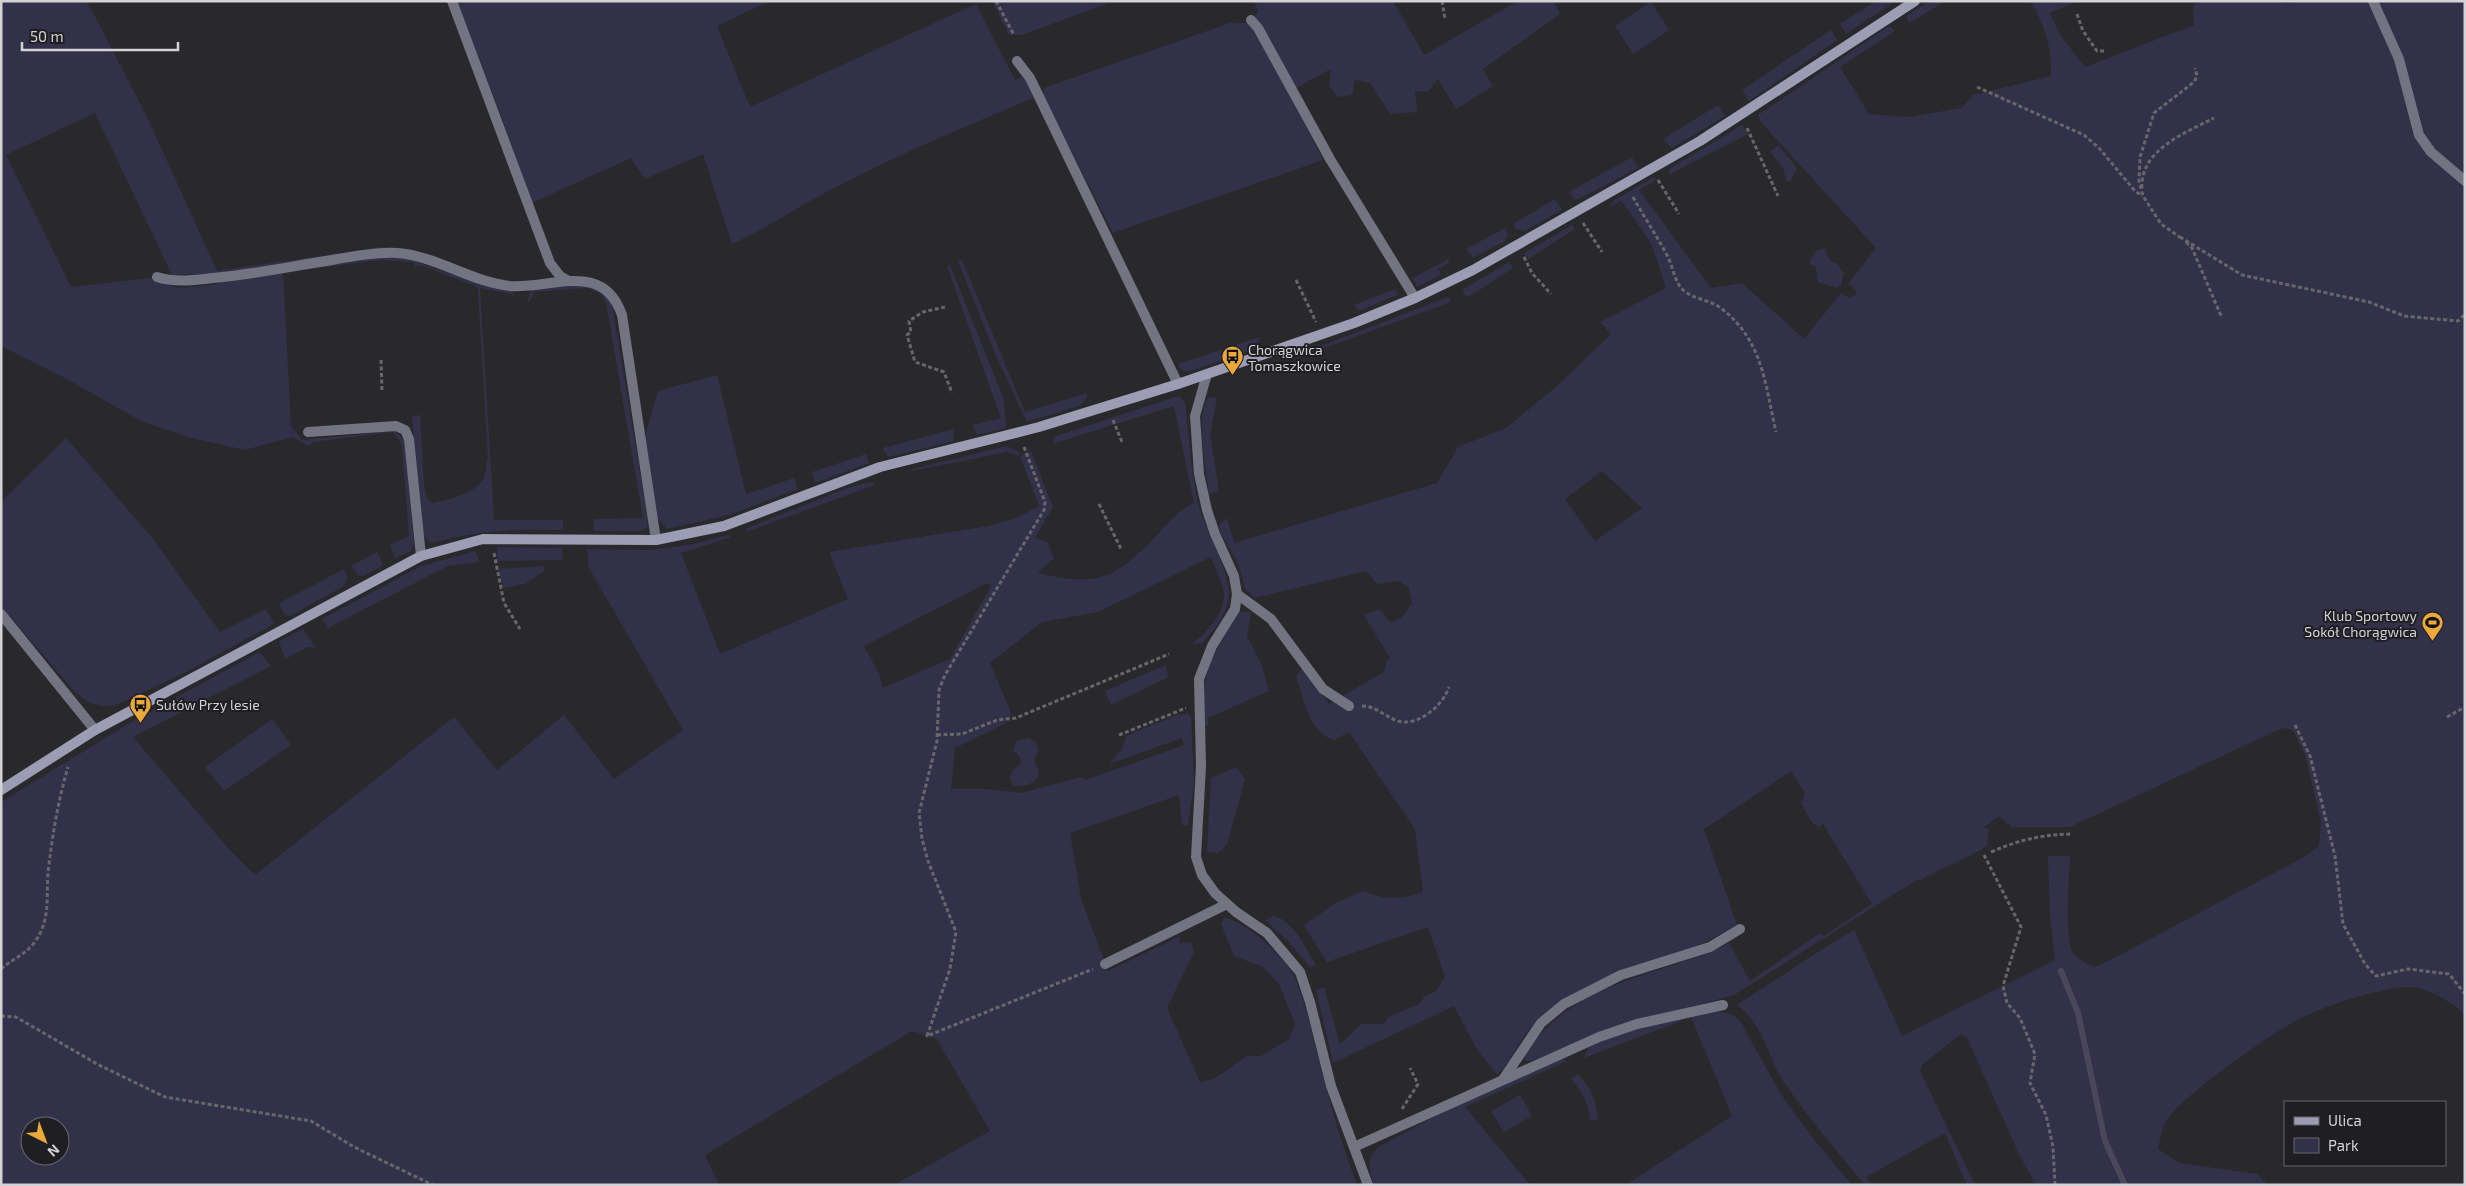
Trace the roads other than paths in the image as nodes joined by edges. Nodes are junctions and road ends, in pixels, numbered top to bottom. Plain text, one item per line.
1 (452, 1) edge
2 (1915, 1) edge
3 (2373, 1) edge
4 (1251, 20) dead end
5 (1017, 61) dead end
6 (2465, 181) edge
7 (157, 277) dead end
8 (570, 281) junction
9 (1415, 298) junction
10 (1207, 374) junction
11 (1178, 384) junction
12 (308, 432) dead end
13 (656, 540) junction
14 (421, 556) junction
15 (1237, 594) junction
16 (1, 614) edge
17 (1349, 706) road end
18 (95, 730) junction
19 (1, 790) edge
20 (1227, 904) junction
21 (1740, 929) dead end
22 (1106, 964) road end
23 (1723, 1005) dead end
24 (1503, 1078) junction
25 (1354, 1147) junction
26 (1368, 1185) edge

1 - 8 street
2 - 9 street
3 - 6 street
4 - 9 street
5 - 11 street
7 - 8 street
8 - 13 street
9 - 10 street
10 - 11 street
10 - 15 street
11 - 13 street
12 - 14 street
13 - 14 street
14 - 18 street
15 - 17 street
15 - 20 street
16 - 18 street
18 - 19 street
20 - 22 street
20 - 25 street
21 - 24 street
23 - 24 street
24 - 25 street
25 - 26 street

